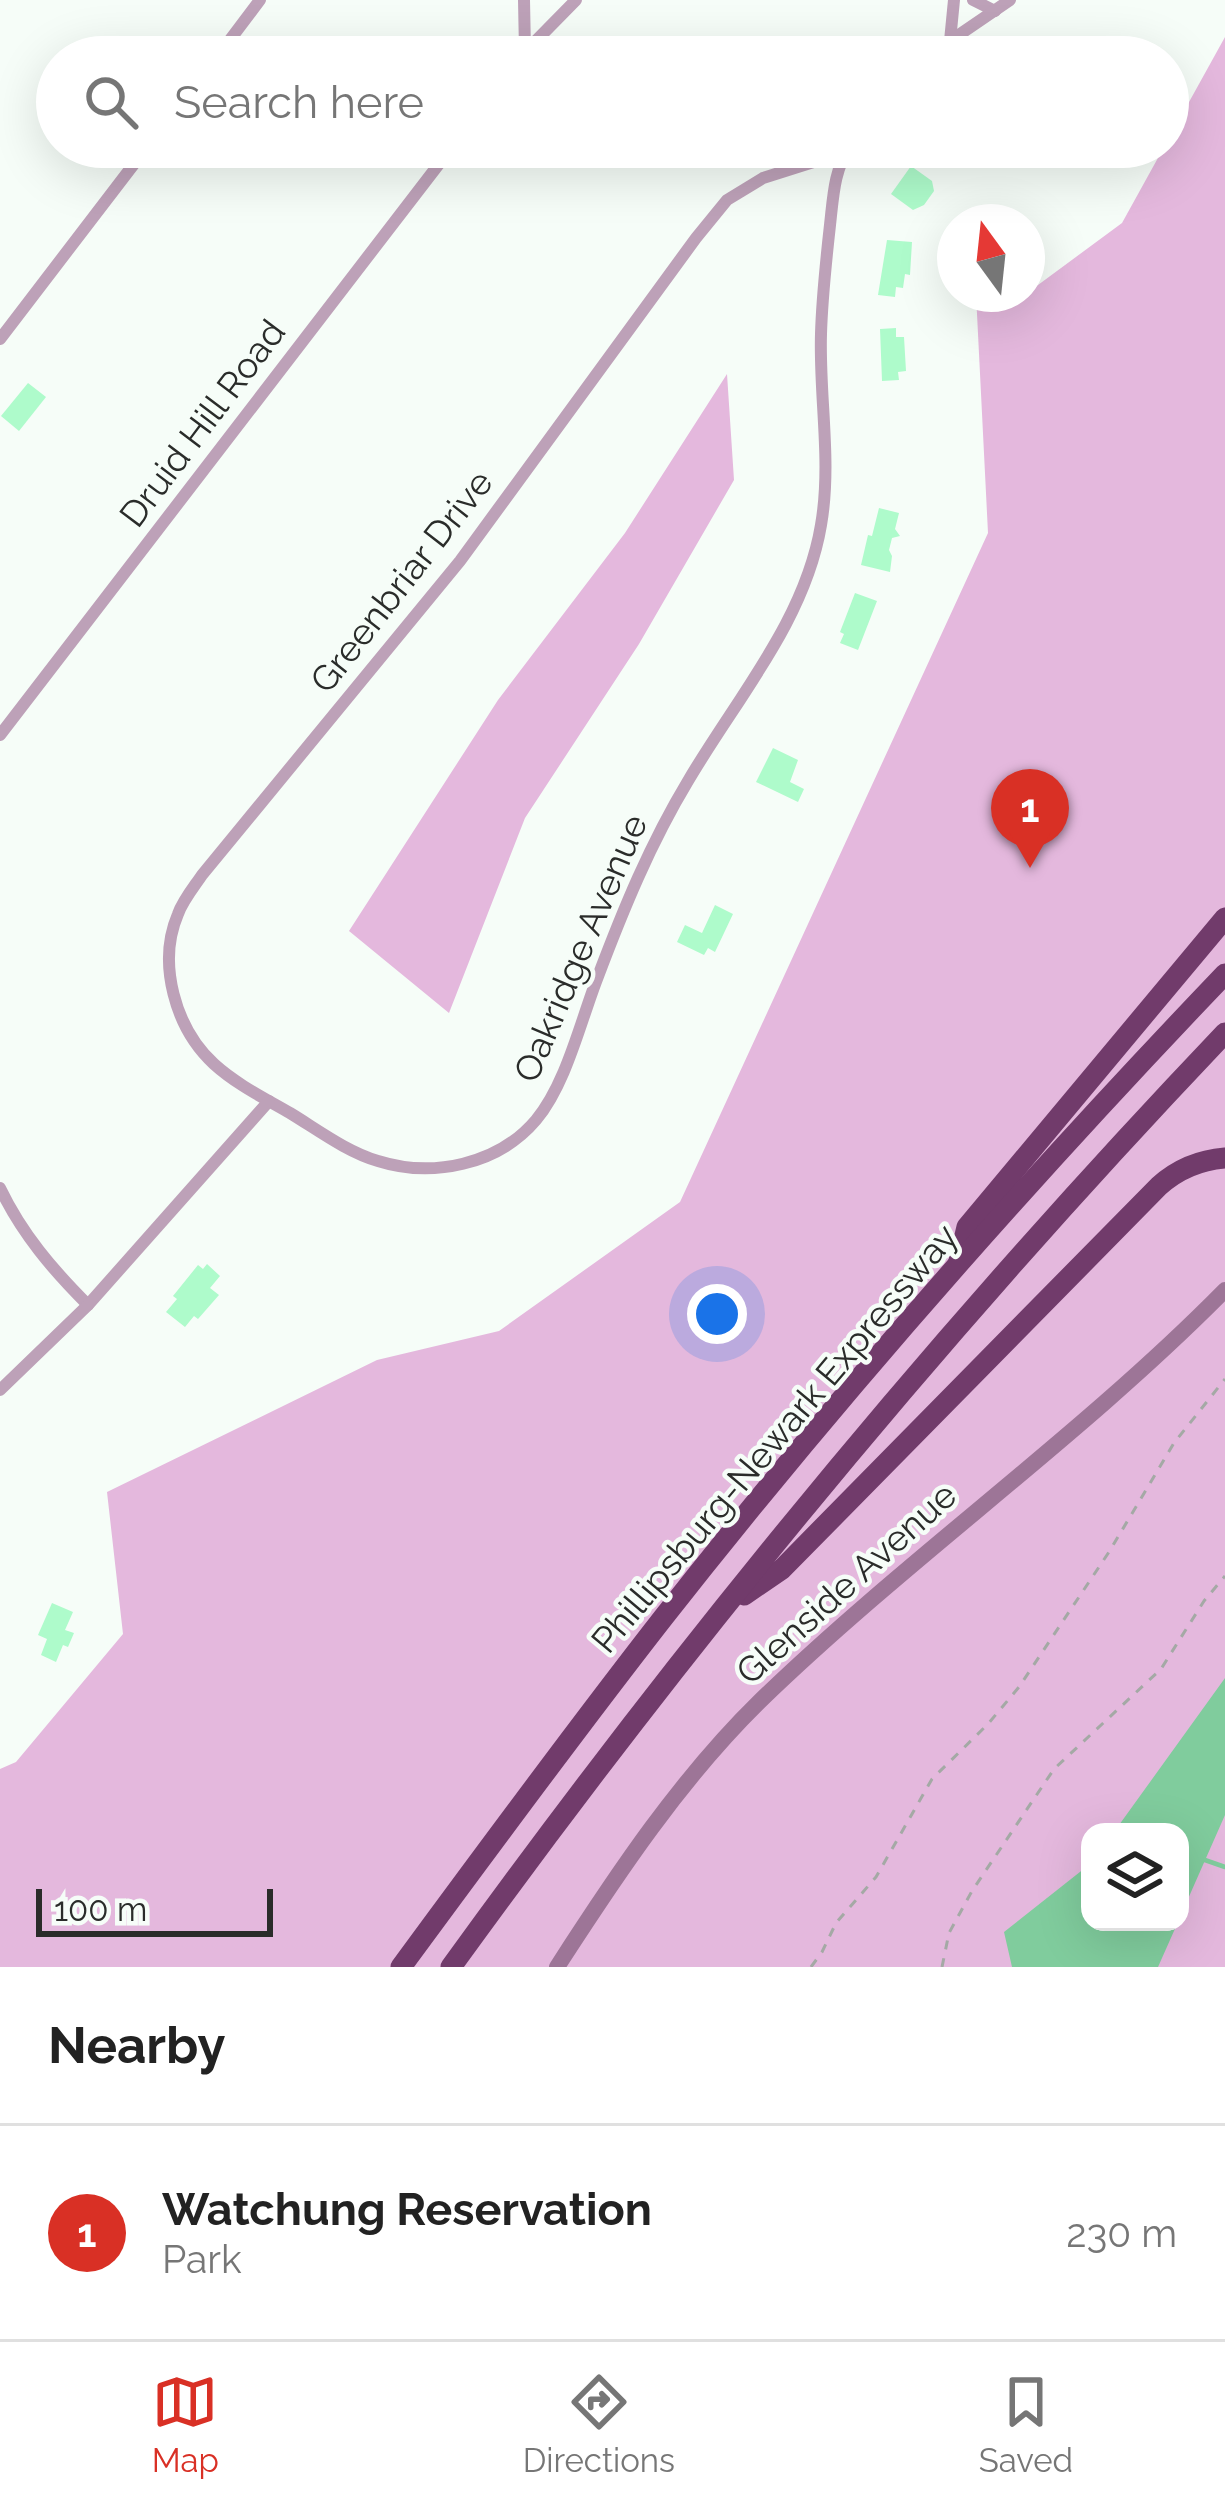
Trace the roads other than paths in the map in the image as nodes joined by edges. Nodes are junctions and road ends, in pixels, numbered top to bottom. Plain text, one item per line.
1 (260, 0) edge
2 (524, 0) edge
3 (576, 0) edge
4 (954, 0) edge
5 (973, 0) edge
6 (1010, 0) edge
7 (994, 11) junction
8 (233, 36) edge
9 (523, 36) edge
10 (541, 36) edge
11 (950, 36) edge
12 (957, 36) edge
13 (131, 168) edge
14 (436, 168) edge
15 (792, 168) edge
16 (841, 168) edge
17 (0, 339) edge
18 (0, 735) edge
19 (1225, 918) edge
20 (1225, 974) edge
21 (1225, 1033) edge
22 (269, 1100) junction
23 (1225, 1157) edge
24 (0, 1188) edge
25 (958, 1264) junction
26 (1225, 1291) edge
27 (88, 1305) junction
28 (0, 1390) edge
29 (724, 1609) junction
30 (401, 1967) edge
31 (452, 1967) edge
32 (557, 1967) edge

1 - 8 street
2 - 9 street
3 - 10 street
4 - 11 street
5 - 7 street
6 - 7 street
7 - 12 street
13 - 17 street
14 - 18 street, Druid Hill Road
15 - 22 street, Greenbriar Drive
16 - 22 street, Oakridge Avenue
19 - 25 highway
20 - 25 highway, Phillipsburg-Newark Expressway
21 - 29 highway, Phillipsburg-Newark Expressway
22 - 27 street
23 - 29 highway
24 - 27 street
25 - 30 highway, Phillipsburg-Newark Expressway
26 - 32 main road, Glenside Avenue
27 - 28 street
29 - 31 highway, Phillipsburg-Newark Expressway

